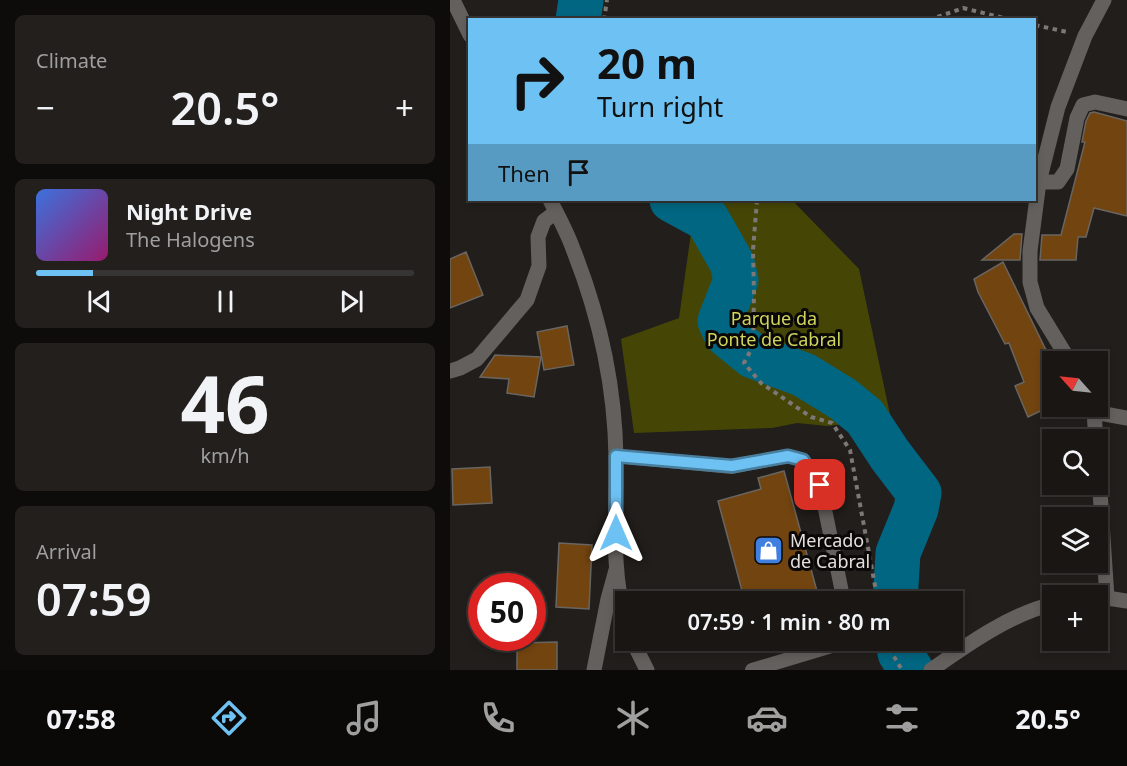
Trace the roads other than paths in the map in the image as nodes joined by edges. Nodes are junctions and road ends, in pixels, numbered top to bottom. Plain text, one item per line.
1 (453, 0) edge
2 (1104, 0) edge
3 (468, 31) edge
4 (1127, 109) edge
5 (1039, 182) junction
6 (553, 206) edge
7 (1063, 351) edge
8 (450, 371) edge
9 (1108, 413) edge
10 (1127, 418) edge
11 (616, 456) junction
12 (1099, 495) edge
13 (616, 569) junction
14 (1103, 585) edge
15 (619, 591) edge
16 (842, 591) edge
17 (1108, 599) edge
18 (1127, 601) edge
19 (1042, 606) edge
20 (638, 651) edge
21 (815, 651) edge
22 (936, 666) edge
23 (594, 670) edge
24 (647, 670) edge
25 (752, 670) edge

1 - 3 street
2 - 5 street
4 - 5 street
5 - 7 street
6 - 8 street
6 - 11 street
9 - 10 street
11 - 13 street
11 - 16 lane
12 - 14 street
13 - 15 street
13 - 23 street
17 - 18 street
19 - 22 street
20 - 24 street
21 - 25 lane

